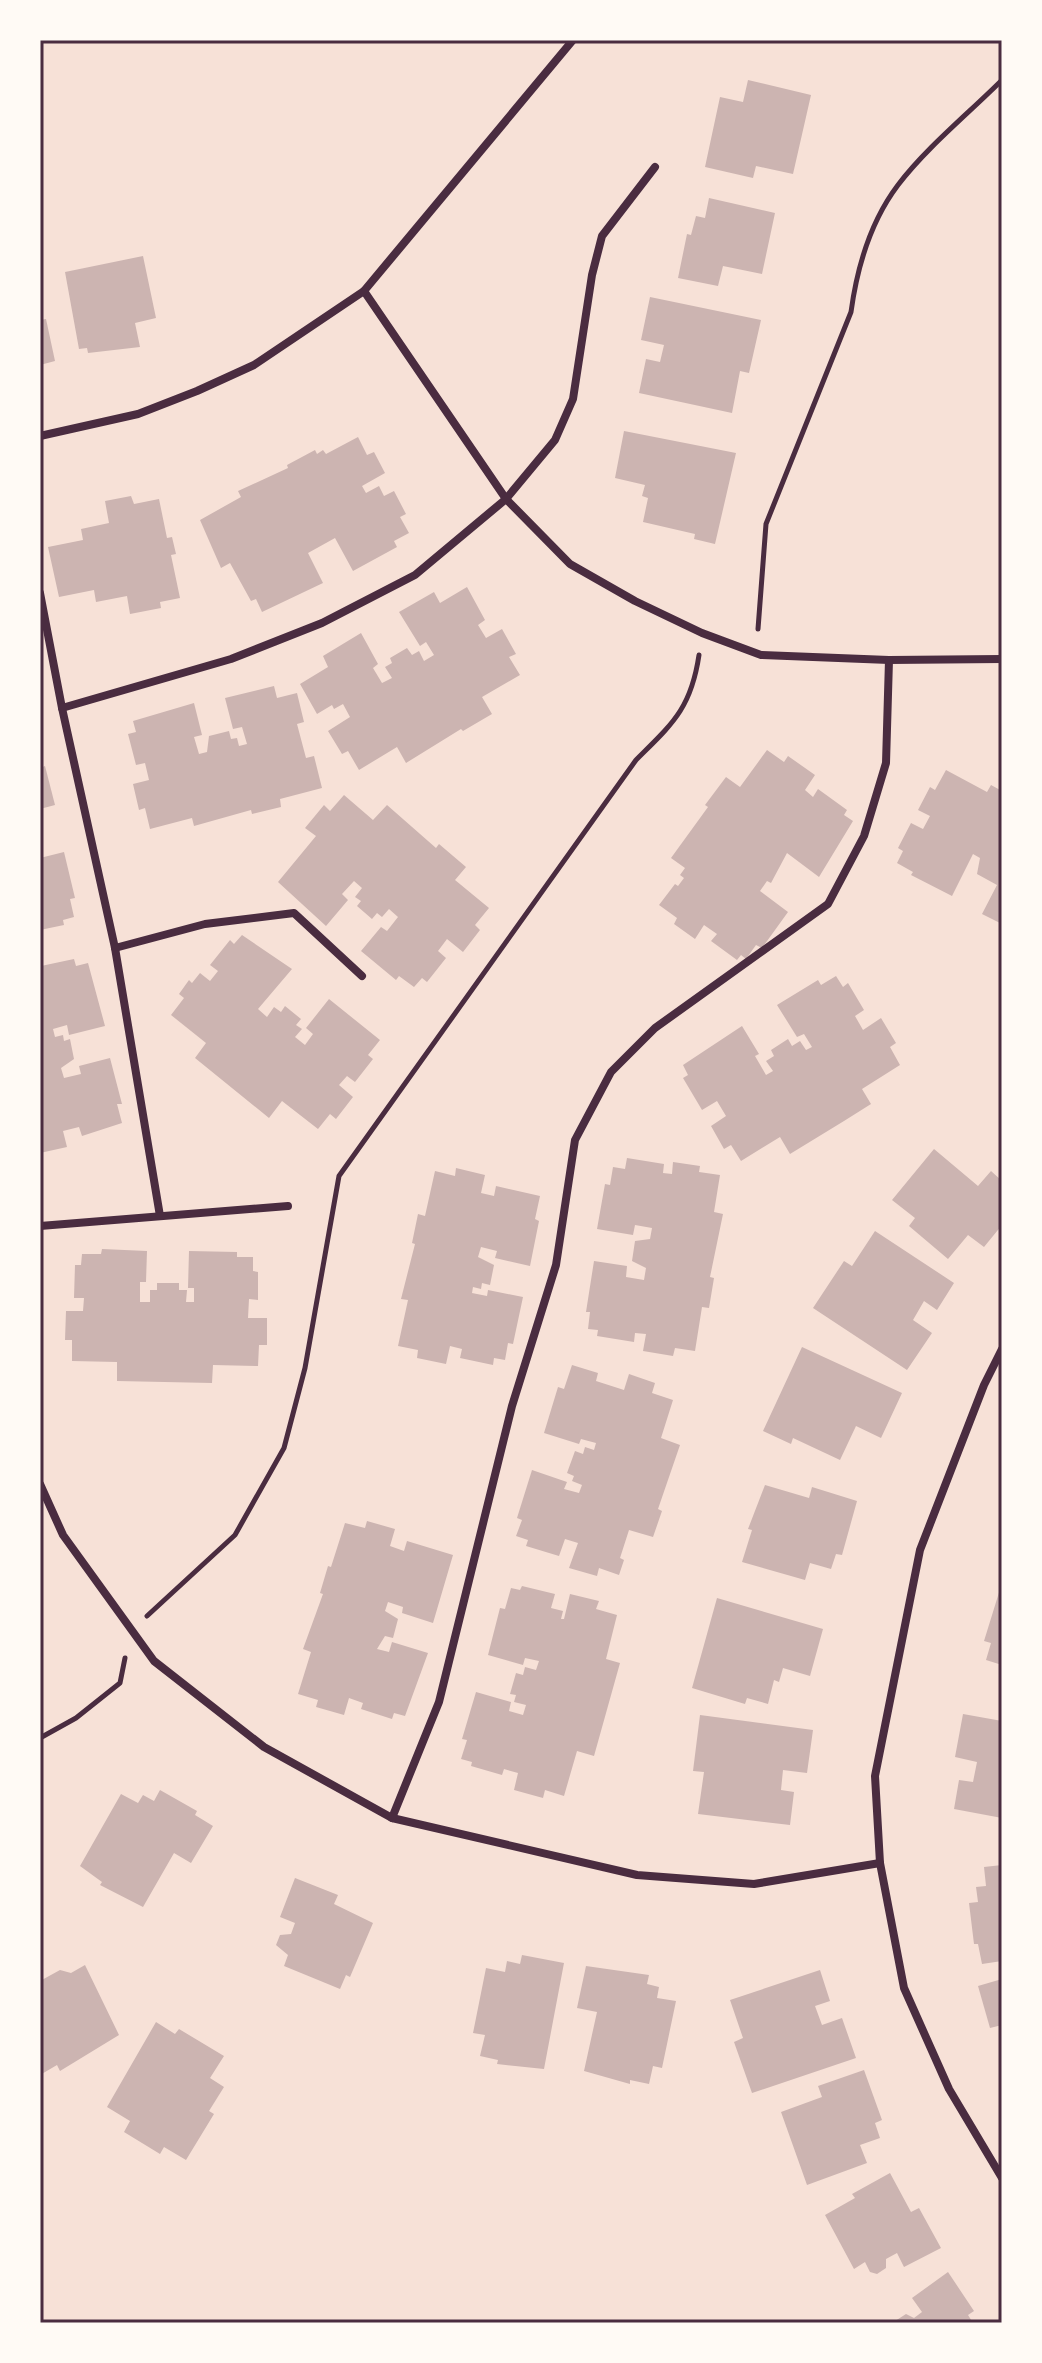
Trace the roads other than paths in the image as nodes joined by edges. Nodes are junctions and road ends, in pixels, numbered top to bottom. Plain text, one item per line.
1 (573, 40) edge
2 (655, 167) dead end
3 (364, 291) junction
4 (40, 436) edge
5 (506, 499) junction
6 (40, 593) edge
7 (1002, 659) edge
8 (889, 660) junction
9 (62, 708) junction
10 (115, 948) junction
11 (362, 976) dead end
12 (288, 1206) dead end
13 (160, 1216) junction
14 (40, 1226) edge
15 (1002, 1349) edge
16 (40, 1484) edge
17 (392, 1818) junction
18 (880, 1863) junction
19 (1002, 2178) edge

1 - 3 street
2 - 5 street
3 - 4 street
3 - 5 street
5 - 8 street
5 - 9 street
6 - 9 street
7 - 8 street
8 - 17 street
9 - 10 street
10 - 11 street
10 - 13 street
12 - 13 street
13 - 14 street
15 - 18 street
16 - 17 street
17 - 18 street
18 - 19 street

